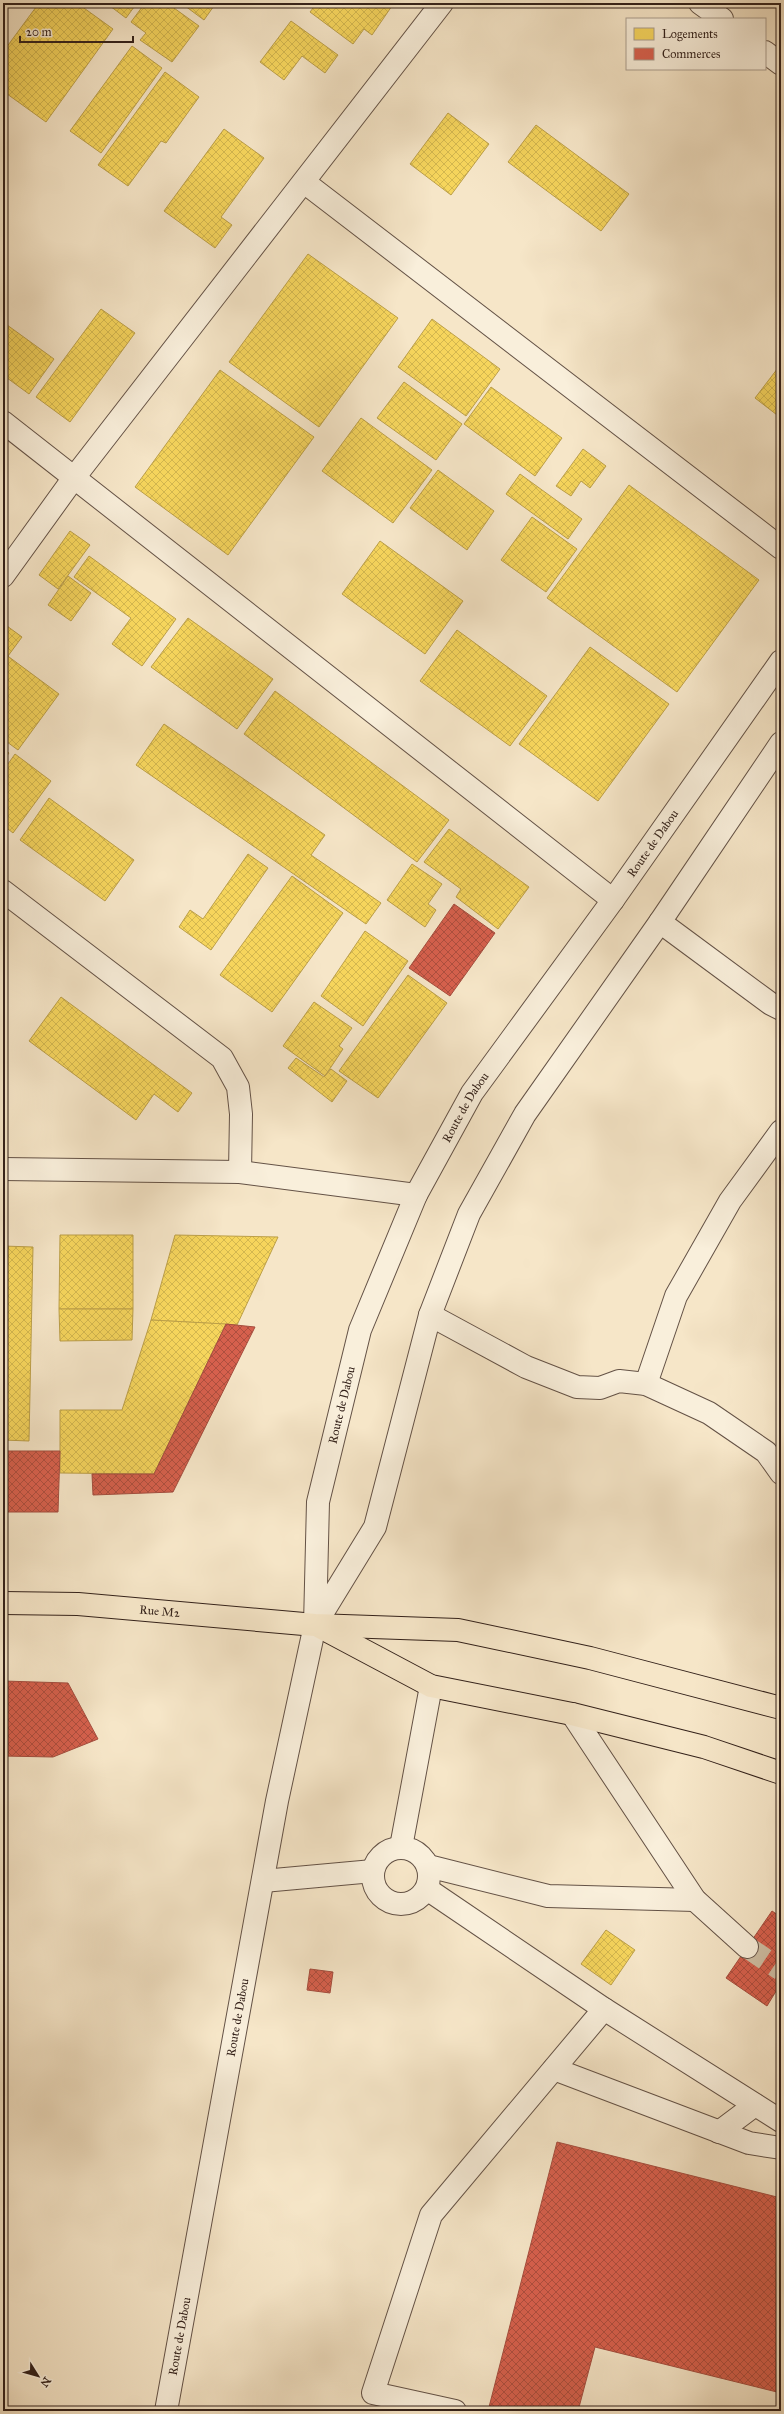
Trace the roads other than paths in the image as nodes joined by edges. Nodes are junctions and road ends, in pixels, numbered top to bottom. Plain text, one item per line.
1 (442, 3) edge
2 (700, 3) edge
3 (721, 18) edge
4 (766, 53) edge
5 (781, 64) edge
6 (304, 182) junction
7 (3, 422) edge
8 (73, 479) junction
9 (781, 548) edge
10 (3, 576) edge
11 (781, 661) edge
12 (781, 744) edge
13 (3, 891) edge
14 (613, 900) junction
15 (660, 922) junction
16 (781, 1009) edge
17 (781, 1131) edge
18 (3, 1169) edge
19 (240, 1172) junction
20 (416, 1195) junction
21 (430, 1315) junction
22 (646, 1384) junction
23 (781, 1473) edge
24 (3, 1603) edge
25 (315, 1625) junction
26 (431, 1686) junction
27 (781, 1708) edge
28 (572, 1714) junction
29 (781, 1772) edge
30 (401, 1847) junction
31 (428, 1866) junction
32 (373, 1871) junction
33 (263, 1881) junction
34 (427, 1889) junction
35 (695, 1900) junction
36 (747, 1947) tunnel mouth
37 (604, 2009) junction
38 (554, 2069) junction
39 (754, 2104) junction
40 (781, 2121) edge
41 (720, 2132) junction
42 (781, 2148) edge
43 (166, 2411) edge
44 (455, 2411) edge

1 - 6 street
2 - 3 street
4 - 5 street
6 - 8 street
6 - 9 street
7 - 8 street
8 - 10 street
8 - 14 street
11 - 14 street, Route de Dabou
12 - 15 street, Route de Dabou
13 - 19 street
14 - 20 street, Route de Dabou
15 - 16 street
15 - 21 street, Route de Dabou
17 - 22 street
18 - 19 street
19 - 20 street
20 - 25 street, Route de Dabou
21 - 22 street
21 - 25 street, Route de Dabou
22 - 23 street
24 - 25 main road, Rue M2
25 - 26 main road
25 - 27 main road, Rue M2
25 - 33 street, Route de Dabou
26 - 28 main road
26 - 30 street
28 - 29 main road
28 - 35 street
30 - 31 street
30 - 32 street
31 - 34 street
31 - 35 street
32 - 33 street
32 - 34 street
33 - 43 street, Route de Dabou
34 - 37 street
35 - 36 street
37 - 38 street
37 - 39 street
38 - 41 street
38 - 44 street
39 - 40 street
39 - 41 street
41 - 42 street

